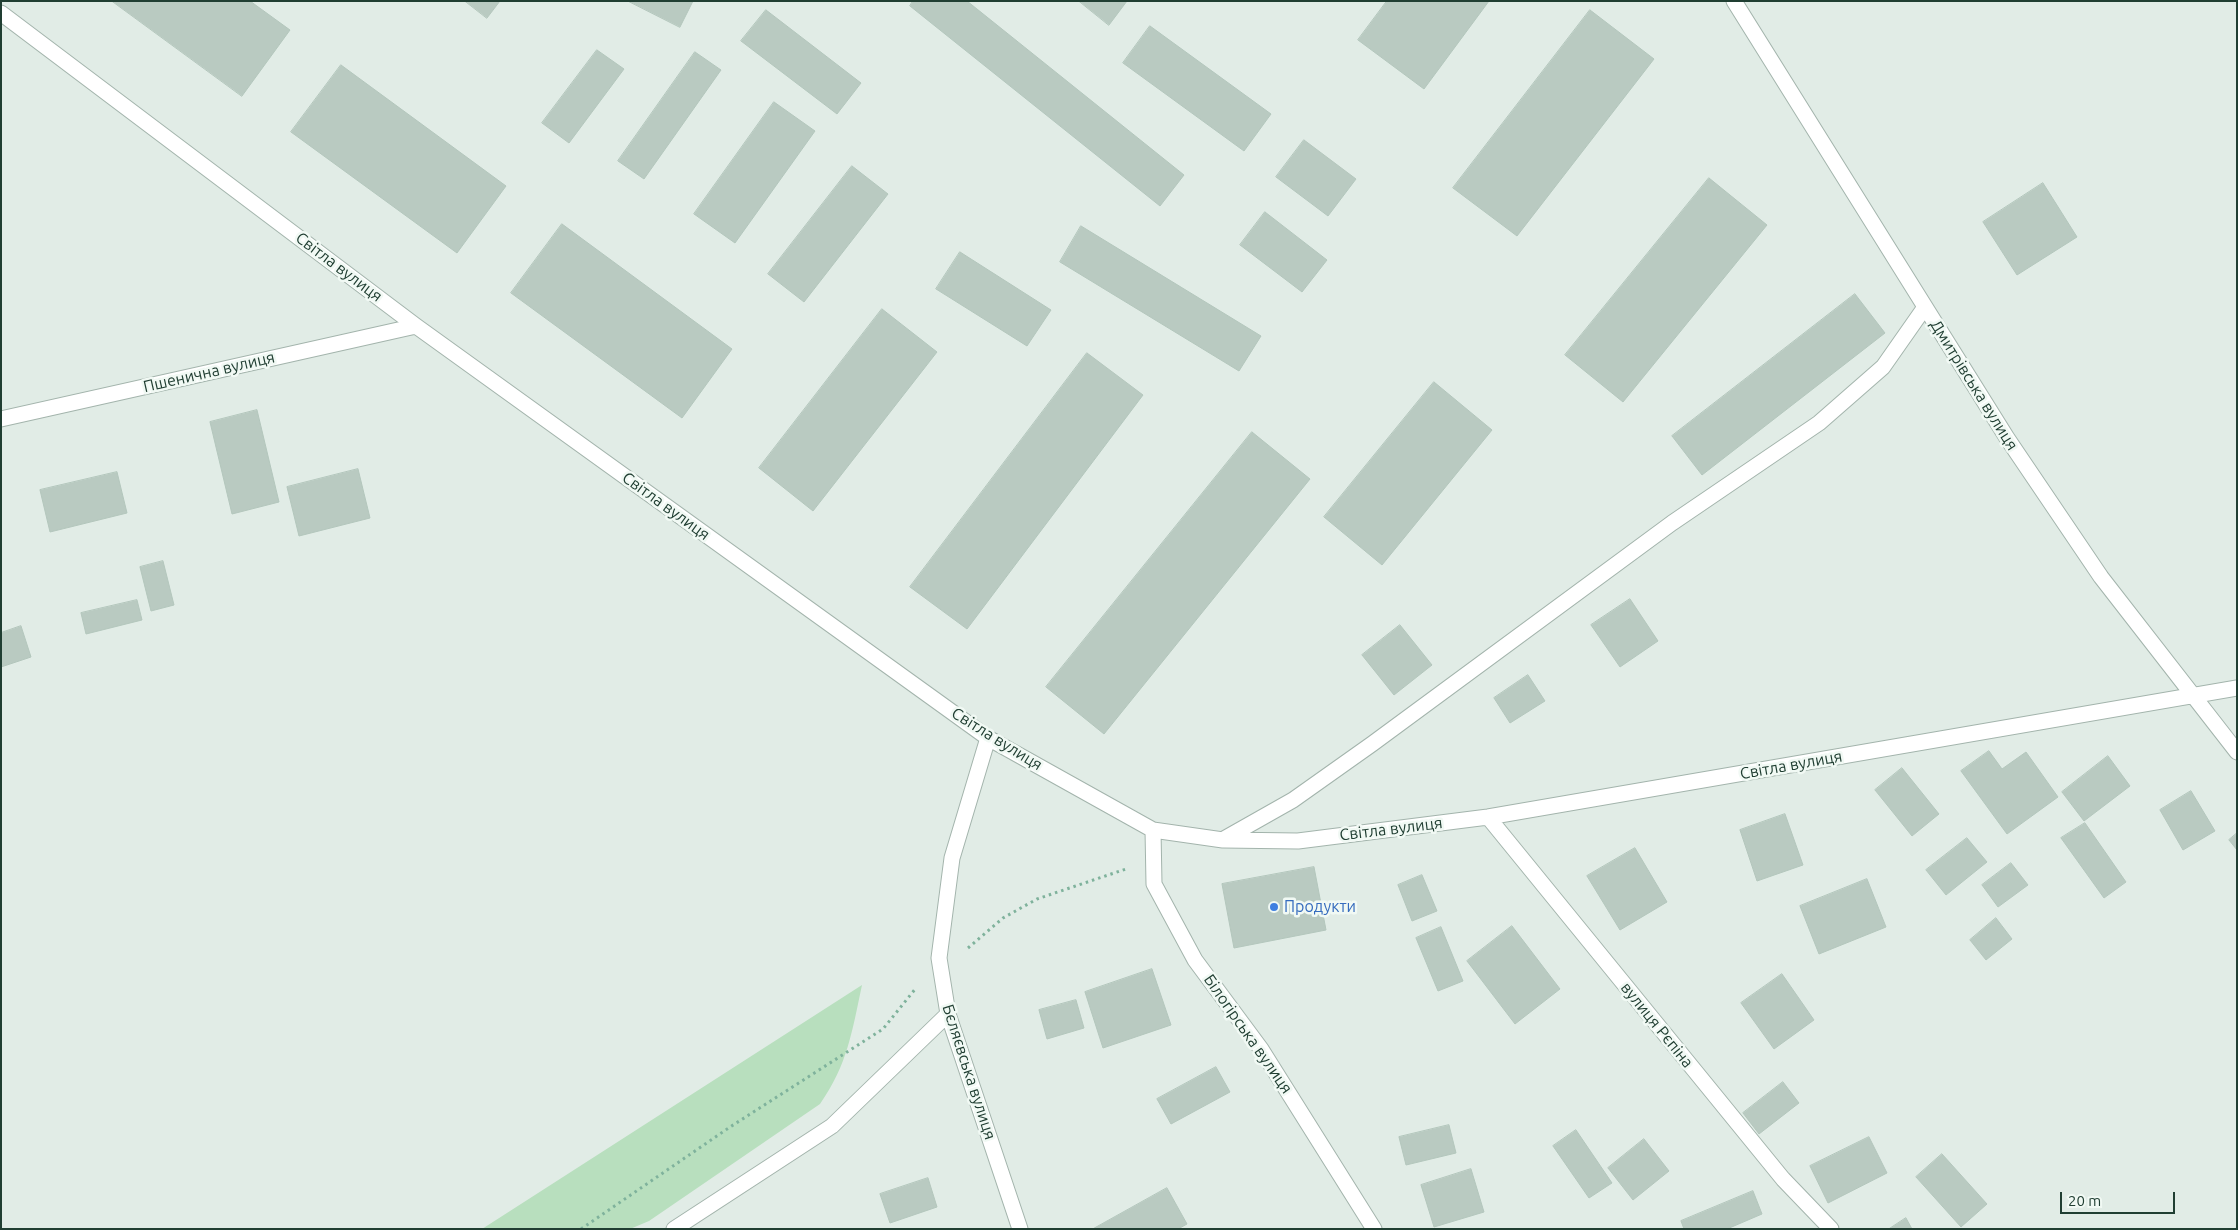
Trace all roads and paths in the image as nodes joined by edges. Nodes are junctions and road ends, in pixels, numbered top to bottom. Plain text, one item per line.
1 (1734, 1) edge
2 (1, 13) edge
3 (1925, 306) junction
4 (416, 326) junction
5 (1, 418) edge
6 (2237, 688) edge
7 (2193, 696) junction
8 (988, 738) junction
9 (2237, 752) edge
10 (1488, 817) junction
11 (1153, 830) junction
12 (1222, 840) junction
13 (1153, 862) junction
14 (940, 958) junction
15 (943, 983) junction
16 (948, 1014) junction
17 (581, 1229) edge
18 (674, 1229) edge
19 (1020, 1229) edge
20 (1374, 1229) edge
21 (1831, 1229) edge

1 - 3 street, Дмитрівська вулиця
2 - 4 street, Світла вулиця
3 - 7 street, Дмитрівська вулиця
3 - 12 street
4 - 5 street, Пшенична вулиця
4 - 8 street, Світла вулиця
6 - 7 street, Світла вулиця
7 - 9 street, Дмитрівська вулиця
7 - 10 street, Світла вулиця
8 - 11 street, Світла вулиця
8 - 14 street, Бєляєвська вулиця
10 - 12 street, Світла вулиця
10 - 21 street, вулиця Рєпіна
11 - 12 street, Світла вулиця
11 - 13 street, Білогірська вулиця
13 - 15 path
13 - 20 street, Білогірська вулиця
14 - 15 street, Бєляєвська вулиця
14 - 17 path
15 - 16 street, Бєляєвська вулиця
16 - 18 street
16 - 19 street, Бєляєвська вулиця

